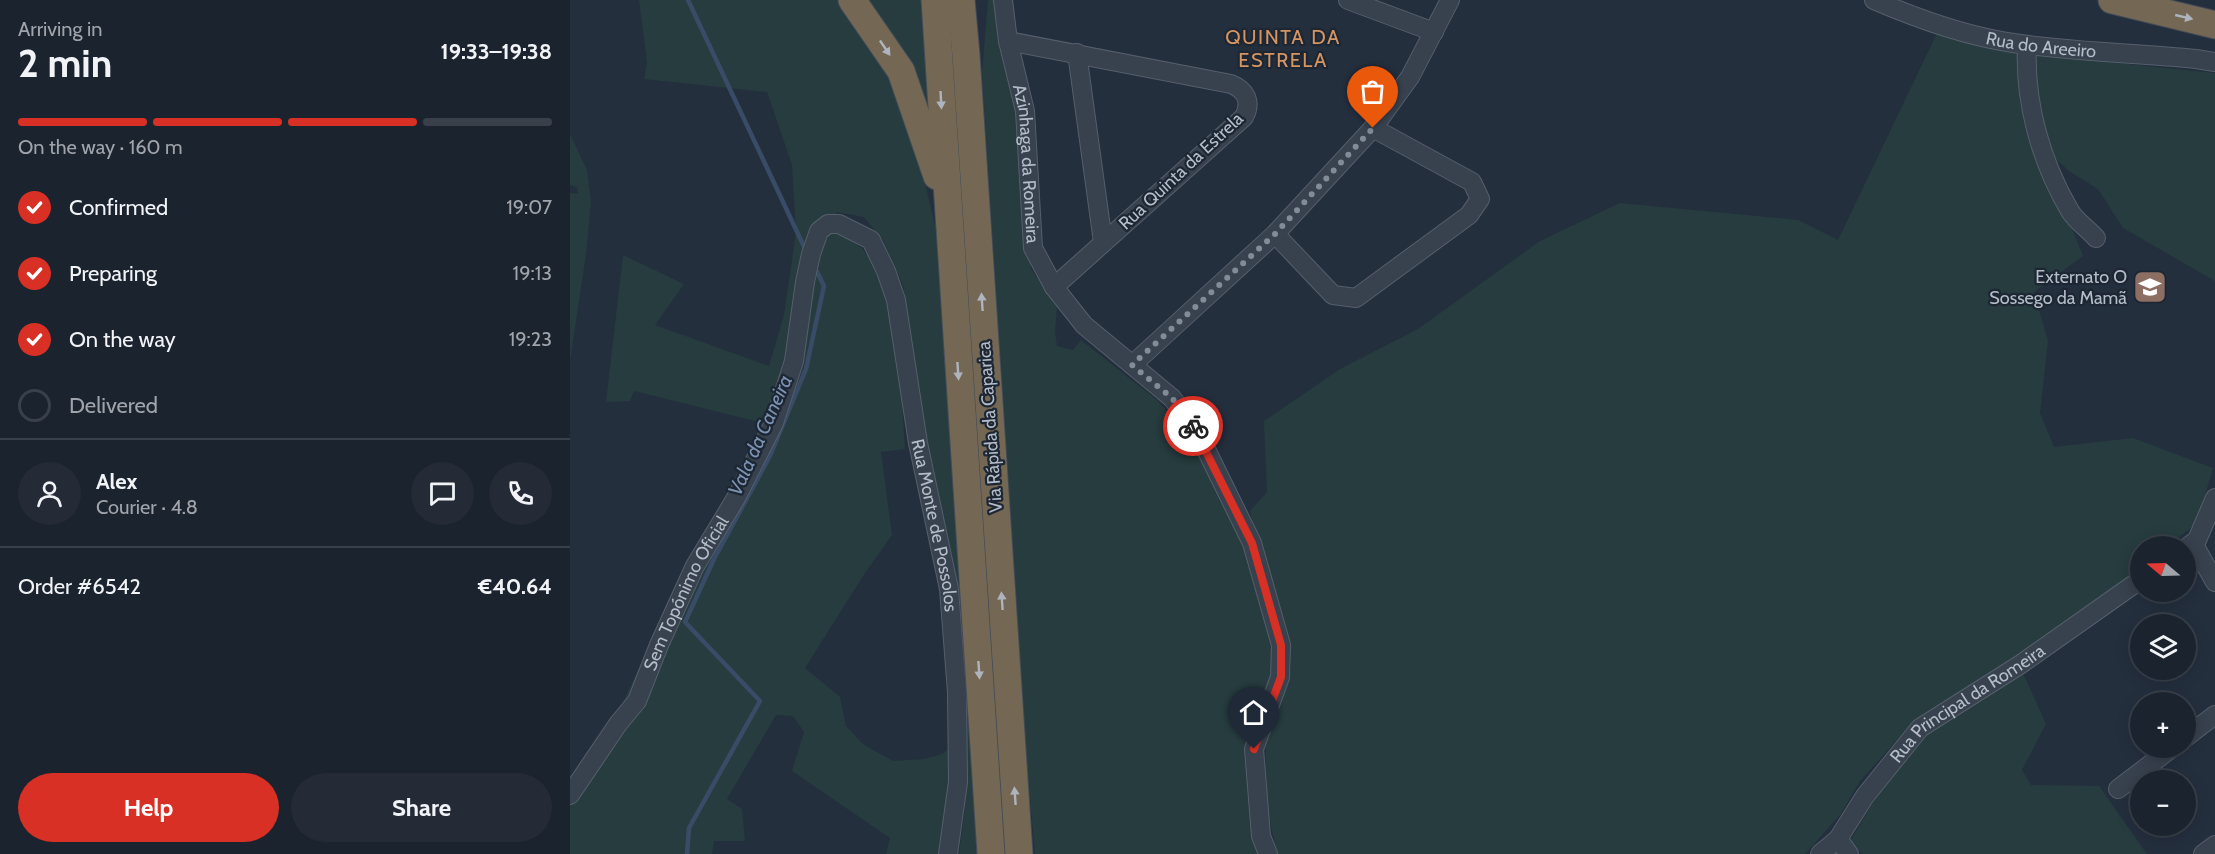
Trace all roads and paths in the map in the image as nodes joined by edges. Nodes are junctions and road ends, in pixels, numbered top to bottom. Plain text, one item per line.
1 (852, 0) edge
2 (935, 0) edge
3 (961, 0) edge
4 (975, 0) edge
5 (1003, 0) edge
6 (1348, 0) edge
7 (1450, 0) edge
8 (1874, 0) edge
9 (2112, 0) edge
10 (2215, 25) edge
11 (1434, 32) junction
12 (1008, 41) junction
13 (2027, 45) junction
14 (1077, 53) junction
15 (966, 55) junction
16 (2215, 62) edge
17 (1373, 128) junction
18 (947, 208) junction
19 (839, 224) joint
20 (1275, 234) junction
21 (2096, 238) dead end
22 (1103, 242) junction
23 (1054, 287) junction
24 (1132, 365) junction
25 (2215, 498) edge
26 (2196, 541) edge
27 (2196, 555) edge
28 (2215, 582) edge
29 (2130, 587) edge
30 (2215, 715) edge
31 (2196, 729) edge
32 (2159, 758) edge
33 (2118, 789) dead end
34 (570, 795) edge
35 (2215, 845) edge
36 (1843, 847) edge
37 (948, 854) edge
38 (991, 854) edge
39 (1019, 854) edge
40 (1268, 854) edge
41 (1820, 854) edge
42 (2203, 854) edge

1 -> 18 highway
2 -> 18 highway, Via Rápida da Caparica
3 - 15 highway, Via Rápida da Caparica
4 - 15 highway
5 - 12 street, Azinhaga da Romeira
6 - 11 street
7 - 11 street
8 - 13 street, Rua do Areeiro
9 -> 10 highway
11 - 17 street
12 - 14 street, Rua Quinta da Estrela
12 - 23 street, Azinhaga da Romeira
13 - 16 street, Rua do Areeiro
13 - 21 street
14 - 22 street
14 - 22 street, Rua Quinta da Estrela
39 -> 15 highway, Via Rápida da Caparica
17 - 20 street
17 - 20 street
18 -> 38 highway, Via Rápida da Caparica
19 - 34 street, Sem Topónimo Oficial
19 - 37 street, Rua Monte de Possolos
20 - 24 street
22 - 23 street, Rua Quinta da Estrela
23 - 24 street, Azinhaga da Romeira
24 - 40 street, Azinhaga da Romeira
25 - 26 street
27 - 28 street
29 - 36 street, Rua Principal da Romeira
30 - 31 street
32 - 33 street
35 - 42 street
36 - 41 street, Rua Principal da Romeira

